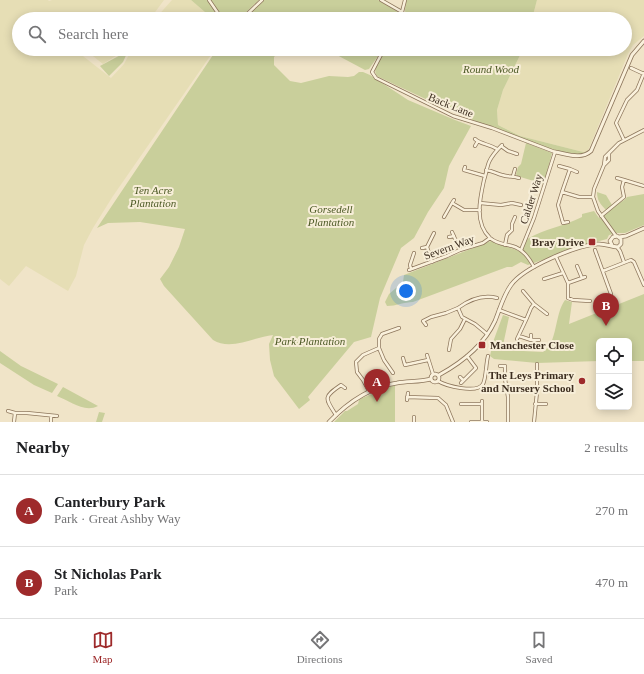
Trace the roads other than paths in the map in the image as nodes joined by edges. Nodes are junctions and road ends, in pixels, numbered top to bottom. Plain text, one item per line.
1 (209, 0) edge
2 (262, 0) edge
3 (381, 0) edge
4 (405, 0) edge
5 (217, 12) edge
6 (249, 12) edge
7 (402, 12) joint
8 (644, 41) edge
9 (632, 55) edge
10 (380, 56) edge
11 (632, 56) edge
12 (632, 68) dead end
13 (644, 74) edge
14 (644, 130) edge
15 (624, 140) junction
16 (475, 146) dead end
17 (497, 150) junction
18 (555, 152) junction
19 (518, 154) dead end
20 (559, 166) dead end
21 (515, 169) dead end
22 (570, 169) junction
23 (486, 170) junction
24 (577, 172) dead end
25 (462, 174) dead end
26 (485, 176) junction
27 (513, 176) junction
28 (519, 178) dead end
29 (617, 178) dead end
30 (624, 180) junction
31 (644, 186) edge
32 (562, 192) junction
33 (593, 197) junction
34 (454, 200) dead end
35 (452, 203) junction
36 (480, 203) junction
37 (521, 205) dead end
38 (480, 210) junction
39 (601, 216) junction
40 (444, 217) dead end
41 (515, 217) dead end
42 (568, 222) dead end
43 (563, 223) junction
44 (559, 225) dead end
45 (644, 228) edge
46 (612, 232) junction
47 (434, 233) dead end
48 (617, 236) junction
49 (626, 236) junction
50 (449, 237) dead end
51 (490, 238) junction
52 (611, 240) junction
53 (605, 244) junction
54 (621, 244) junction
55 (505, 245) junction
56 (612, 245) junction
57 (427, 247) junction
58 (422, 248) dead end
59 (617, 248) junction
60 (460, 250) junction
61 (521, 250) junction
62 (595, 250) dead end
63 (620, 251) junction
64 (414, 253) dead end
65 (556, 257) junction
66 (432, 262) junction
67 (624, 262) junction
68 (577, 266) dead end
69 (534, 267) junction
70 (603, 270) junction
71 (564, 273) junction
72 (547, 280) dead end
73 (568, 283) junction
74 (644, 285) edge
75 (522, 291) dead end
76 (611, 294) dead end
77 (496, 298) dead end
78 (590, 301) dead end
79 (534, 304) junction
80 (458, 308) junction
81 (499, 310) junction
82 (547, 314) dead end
83 (465, 319) junction
84 (526, 320) junction
85 (426, 325) dead end
86 (399, 328) dead end
87 (487, 334) junction
88 (531, 335) dead end
89 (531, 340) junction
90 (539, 340) dead end
91 (379, 348) junction
92 (449, 350) dead end
93 (427, 355) dead end
94 (467, 356) junction
95 (488, 356) dead end
96 (403, 358) dead end
97 (428, 360) junction
98 (537, 364) dead end
99 (405, 365) junction
100 (500, 366) dead end
101 (406, 368) dead end
102 (393, 373) dead end
103 (434, 374) junction
104 (439, 375) junction
105 (460, 377) dead end
106 (537, 377) junction
107 (547, 378) dead end
108 (431, 379) junction
109 (341, 380) dead end
110 (438, 381) junction
111 (341, 385) junction
112 (345, 388) dead end
113 (369, 391) junction
114 (408, 393) dead end
115 (461, 404) dead end
116 (535, 404) junction
117 (546, 404) dead end
118 (8, 411) dead end
119 (15, 413) junction
120 (336, 415) junction
121 (51, 416) junction
122 (57, 416) dead end
123 (414, 417) dead end
124 (14, 422) edge
125 (51, 422) edge
126 (329, 422) edge
127 (414, 422) edge
128 (453, 422) edge
129 (473, 422) edge
130 (482, 422) edge
131 (487, 422) edge
132 (508, 422) edge
133 (534, 422) edge

1 - 5 street
2 - 6 street
3 - 7 street
4 - 7 street
8 - 9 street
10 - 18 street, Back Lane
11 - 18 street
12 - 13 street
13 - 15 street
14 - 15 street
15 - 33 street
16 - 17 street
17 - 19 street
17 - 23 street
18 - 61 street, Calder Way
20 - 22 street
21 - 27 street
22 - 24 street
22 - 32 street
23 - 26 street
23 - 27 street
25 - 26 street
26 - 36 street
27 - 28 street
29 - 30 street
30 - 31 street
30 - 39 street
32 - 33 street
32 - 43 street
33 - 39 street
34 - 35 street
35 - 38 street
35 - 40 street
36 - 37 street
36 - 38 street
38 - 51 street
39 - 46 street
41 - 55 street
42 - 43 street
43 - 44 street
45 - 49 street
46 - 48 street
46 - 52 street
47 - 57 street
48 - 49 street
48 - 52 street
48 - 54 street
49 - 54 street
50 - 60 street
51 - 55 street
51 - 60 street, Severn Way
52 - 53 street
52 - 56 street
53 - 56 street
53 - 65 street
54 - 59 street
54 - 63 street
55 - 61 street
56 - 59 street
57 - 58 street
57 - 66 street
59 - 63 street
60 - 66 street, Severn Way
61 - 69 street
62 - 70 street
63 - 67 street
64 - 66 street, Severn Way
65 - 69 street
65 - 71 street
67 - 70 street
67 - 74 street
68 - 73 street
69 - 81 street
70 - 76 street
71 - 72 street
71 - 73 street
73 - 78 street
75 - 79 street
77 - 80 street
79 - 82 street
79 - 84 street
80 - 83 street
80 - 85 street
81 - 84 street
81 - 87 street
83 - 87 street
83 - 92 street
84 - 89 street
86 - 91 street
87 - 94 street
88 - 89 street
89 - 90 street
91 - 102 street
91 - 113 street
93 - 97 street
94 - 104 street
94 - 105 street
95 - 110 street
96 - 99 street
97 - 99 street
97 - 103 street
98 - 106 street
99 - 101 street
100 - 132 street
103 - 104 street
103 - 108 street
104 - 110 street
106 - 107 street
106 - 116 street
108 - 110 street
108 - 113 street
109 - 111 street
111 - 112 street
111 - 120 street
113 - 120 street
114 - 128 street
115 - 130 street
116 - 117 street
116 - 133 street
118 - 119 street
119 - 121 street
119 - 124 street
120 - 126 street
121 - 122 street
121 - 125 street
123 - 127 street
129 - 130 street
130 - 131 street

